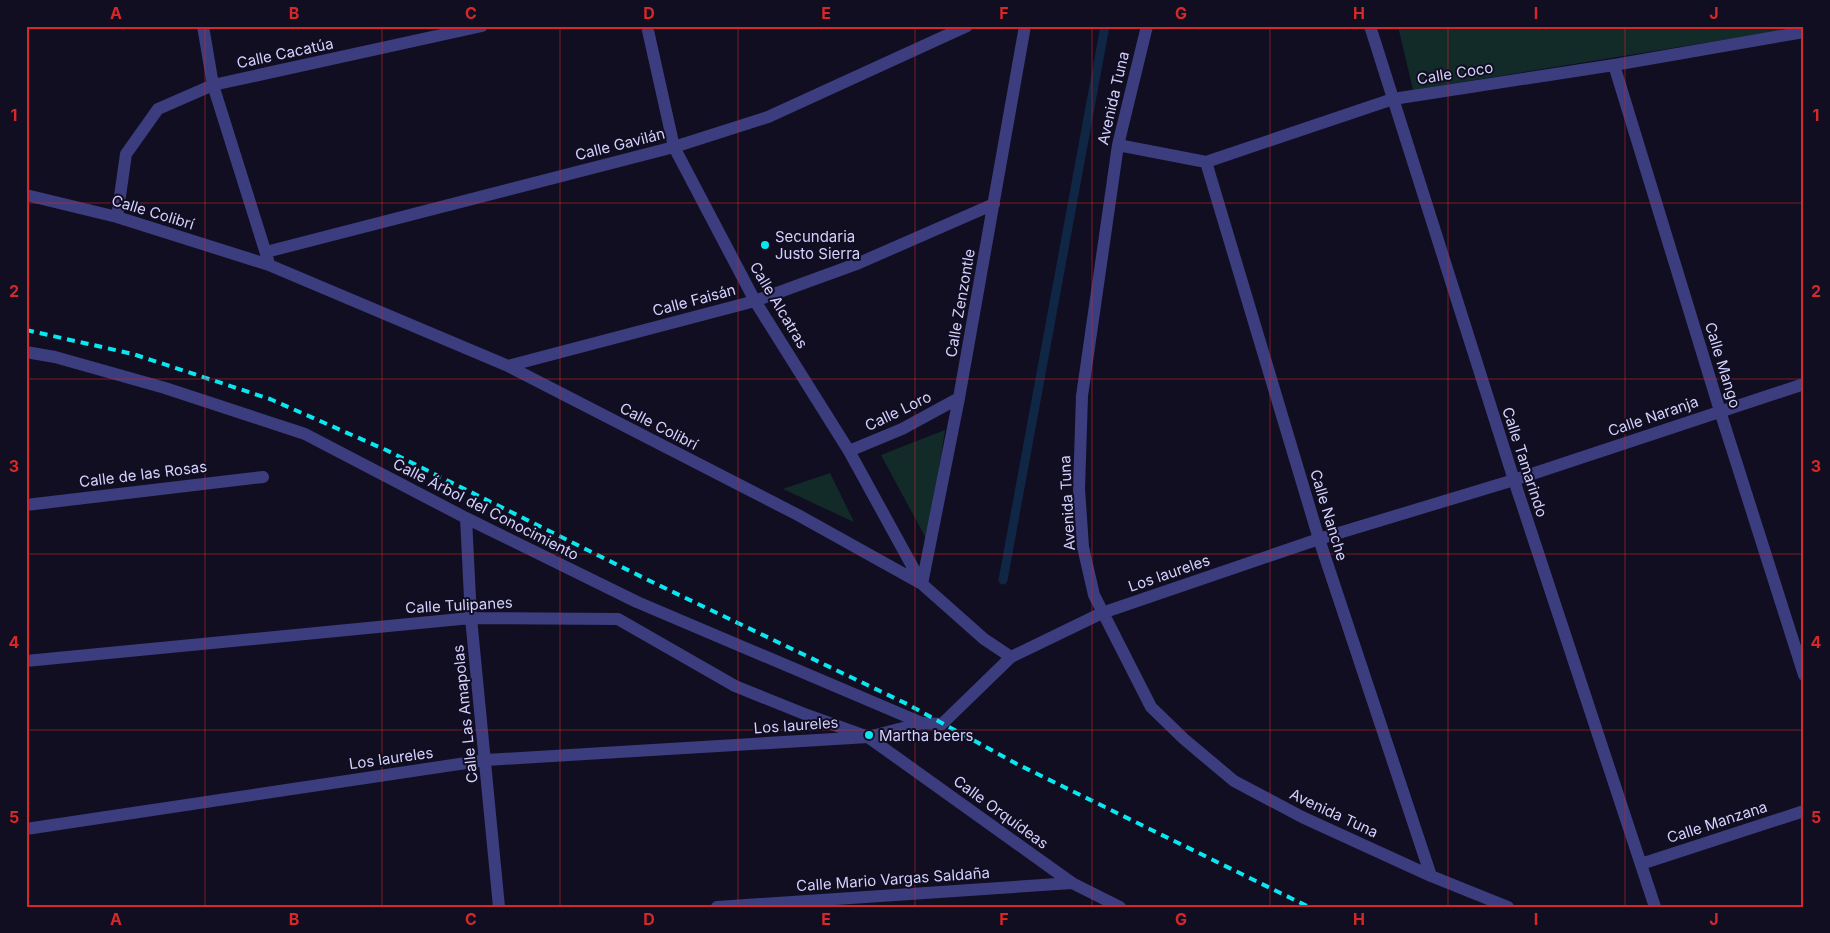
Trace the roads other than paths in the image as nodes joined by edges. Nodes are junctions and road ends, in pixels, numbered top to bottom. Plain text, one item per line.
1 (203, 26) edge
2 (482, 26) edge
3 (647, 26) edge
4 (968, 26) edge
5 (1025, 26) edge
6 (1147, 26) edge
7 (1370, 26) edge
8 (1804, 32) edge
9 (1614, 64) junction
10 (213, 85) junction
11 (1393, 99) junction
12 (1118, 145) junction
13 (674, 147) junction
14 (1206, 162) junction
15 (26, 195) edge
16 (994, 204) junction
17 (117, 217) junction
18 (266, 252) junction
19 (269, 265) junction
20 (755, 300) junction
21 (26, 352) edge
22 (508, 366) junction
23 (1804, 384) edge
24 (959, 398) junction
25 (1720, 411) junction
26 (849, 451) junction
27 (263, 477) dead end
28 (1514, 480) junction
29 (26, 505) edge
30 (466, 518) junction
31 (1319, 539) junction
32 (922, 584) junction
33 (1102, 613) junction
34 (471, 618) junction
35 (1011, 657) junction
36 (26, 661) edge
37 (1804, 675) edge
38 (922, 723) junction
39 (868, 737) junction
40 (486, 760) junction
41 (1804, 811) edge
42 (26, 829) edge
43 (1641, 864) junction
44 (1431, 876) junction
45 (1072, 883) junction
46 (499, 907) edge
47 (717, 907) edge
48 (1120, 907) edge
49 (1508, 907) edge
50 (1655, 907) edge

1 - 10 street
2 - 10 street, Calle Cacatúa
3 - 13 street, Calle Alcatras
4 - 13 street, Calle Gavilán
5 - 16 street, Calle Zenzontle
6 - 12 street, Avenida Tuna
7 - 11 street, Calle Tamarindo
8 - 9 street, Calle Coco
9 - 11 street, Calle Coco
9 - 25 street, Calle Mango
10 - 17 street, Calle Cacatúa
10 - 18 street
11 - 14 street, Calle Coco
11 - 28 street, Calle Tamarindo
12 - 14 street, Calle Coco
12 - 33 street, Avenida Tuna
13 - 18 street, Calle Gavilán
13 - 20 street, Calle Alcatras
14 - 31 street, Calle Nanche
15 - 17 street, Calle Colibrí
16 - 20 street, Calle Faisán
16 - 24 street, Calle Zenzontle
17 - 19 street, Calle Colibrí
18 - 19 street
19 - 22 street, Calle Colibrí
20 - 22 street, Calle Faisán
20 - 26 street, Calle Alcatras
21 - 30 street, Calle Árbol del Conocimiento
22 - 32 street, Calle Colibrí
23 - 25 street, Calle Naranja
24 - 26 street, Calle Loro
24 - 32 street, Calle Zenzontle
25 - 28 street, Calle Naranja
25 - 37 street, Calle Mango
26 - 32 street, Calle Alcatras
27 - 29 street, Calle de las Rosas
28 - 31 street, Los laureles
28 - 43 street, Calle Tamarindo
30 - 34 street, Calle Las Amapolas
30 - 38 street, Calle Árbol del Conocimiento
31 - 33 street, Los laureles
31 - 44 street, Calle Nanche
32 - 35 street, Calle Colibrí
33 - 35 street, Los laureles
33 - 44 street, Avenida Tuna
34 - 36 street, Calle Tulipanes
34 - 39 street, Calle Tulipanes
34 - 40 street, Calle Las Amapolas
35 - 38 street, Los laureles
38 - 39 street, Los laureles
39 - 40 street, Los laureles
39 - 45 street, Calle Orquídeas
40 - 42 street, Los laureles
40 - 46 street, Calle Las Amapolas
41 - 43 street, Calle Manzana
43 - 50 street, Calle Tamarindo
44 - 49 street, Avenida Tuna
45 - 47 street, Calle Mario Vargas Saldaña
45 - 48 street, Calle Orquídeas

